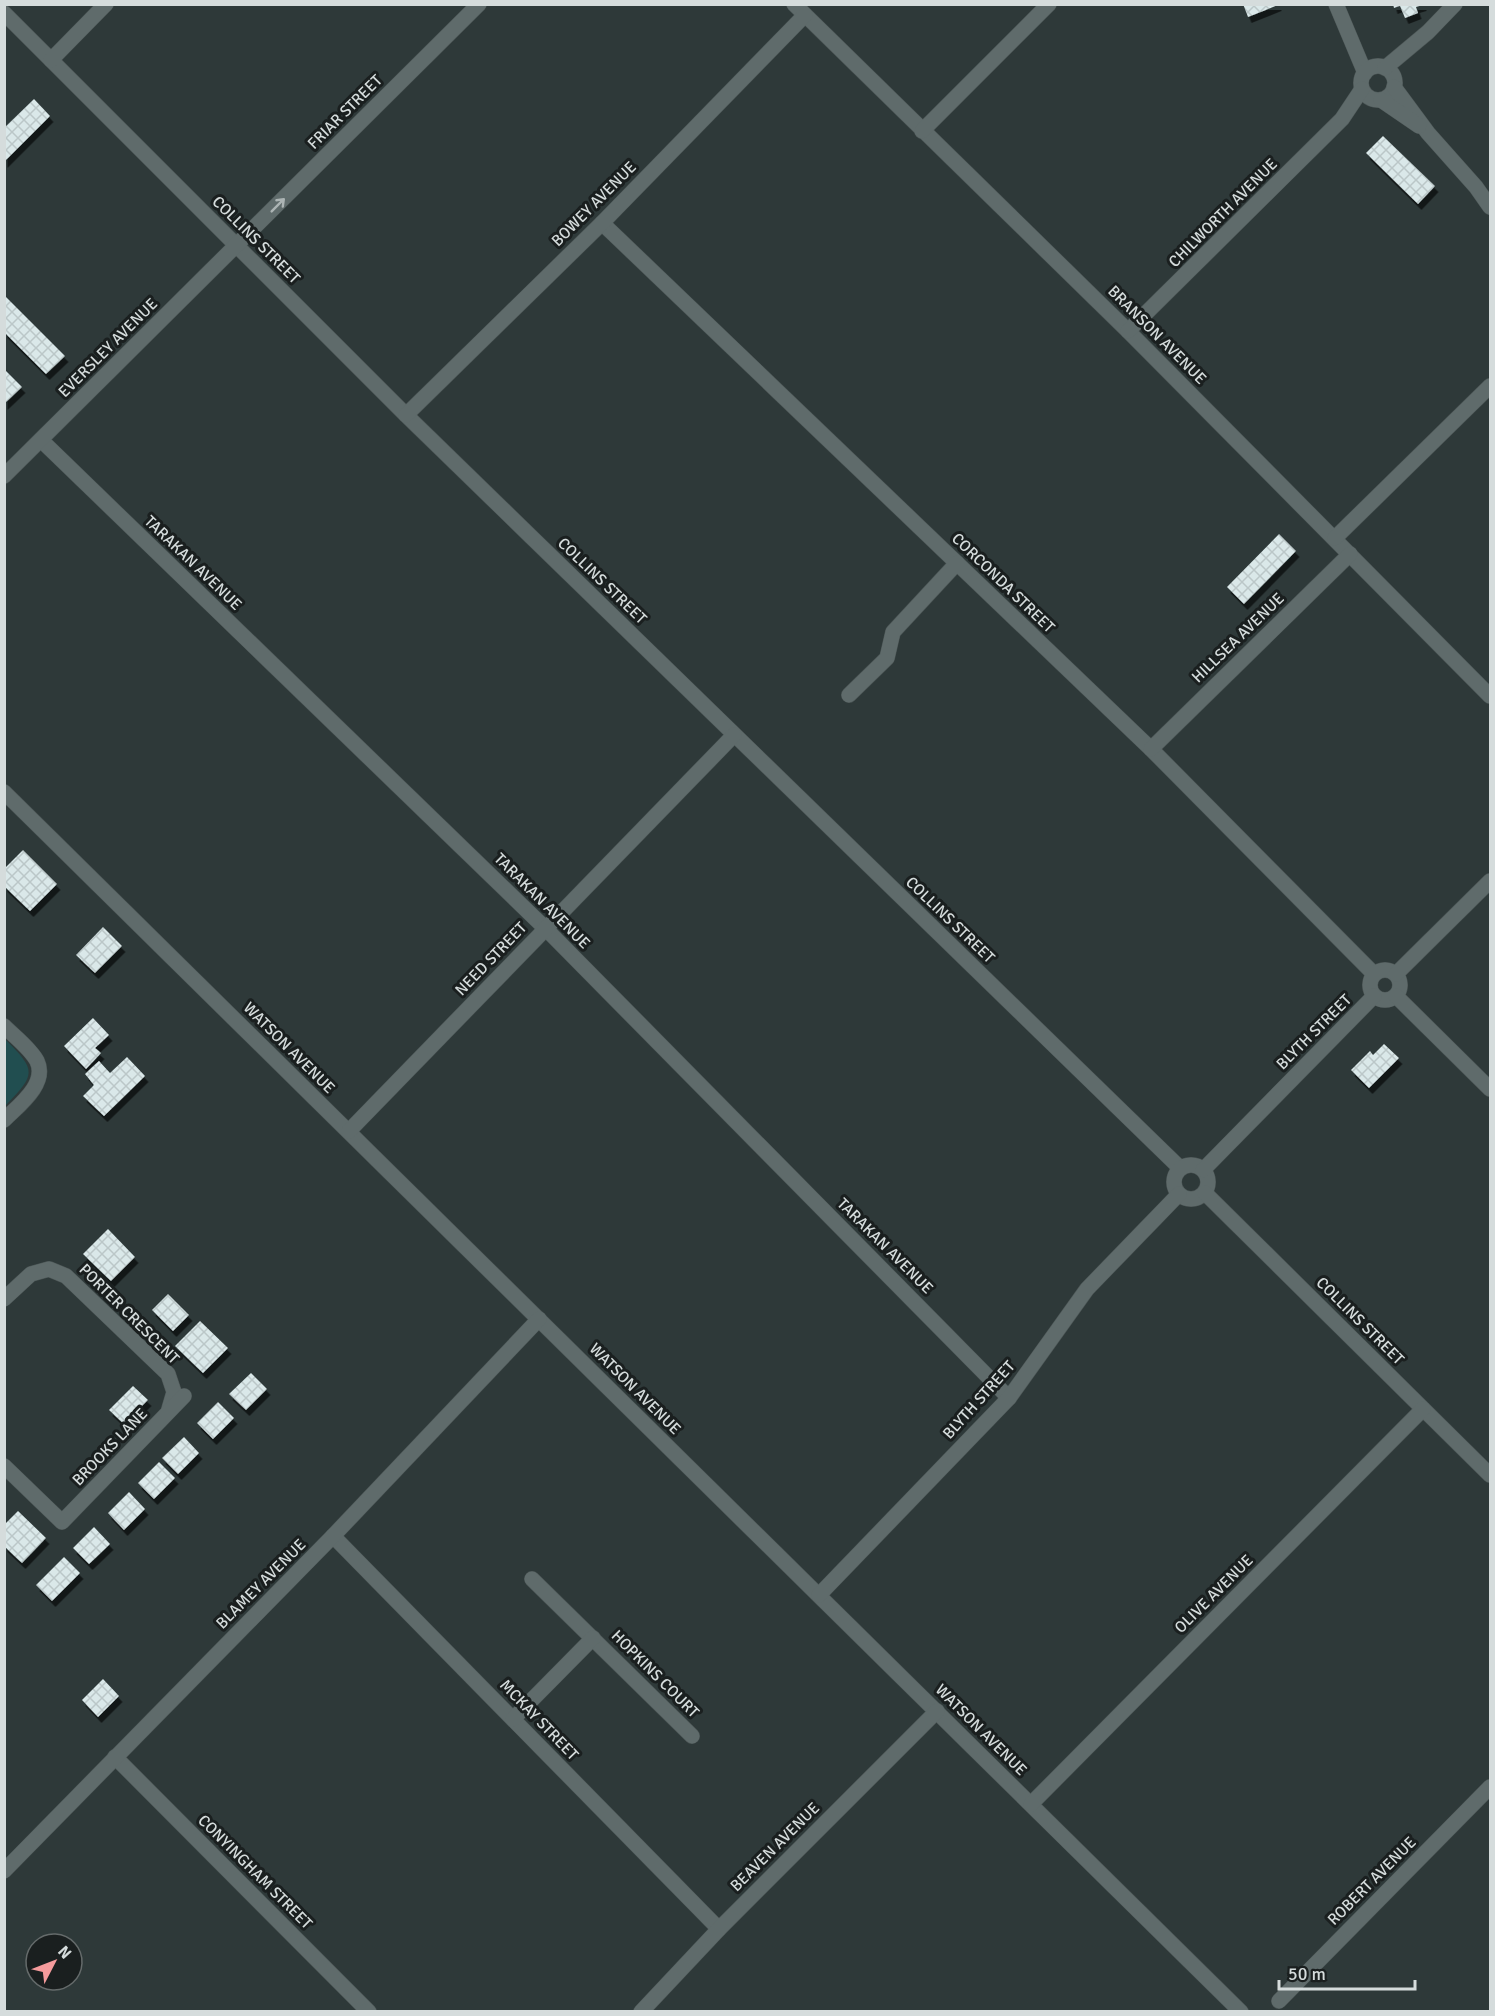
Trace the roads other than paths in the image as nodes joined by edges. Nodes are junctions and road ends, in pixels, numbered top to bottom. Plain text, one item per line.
1 (106, 4) edge
2 (479, 4) edge
3 (1049, 4) edge
4 (1336, 4) edge
5 (1455, 4) edge
6 (800, 10) edge
7 (4, 13) edge
8 (51, 60) junction
9 (1383, 74) junction
10 (1362, 89) junction
11 (1377, 100) junction
12 (1342, 119) junction
13 (922, 131) junction
14 (1428, 133) junction
15 (1491, 207) edge
16 (602, 223) junction
17 (237, 246) junction
18 (1128, 331) junction
19 (1491, 386) edge
20 (406, 415) junction
21 (41, 440) junction
22 (4, 476) edge
23 (1335, 538) junction
24 (1350, 554) junction
25 (957, 563) junction
26 (849, 695) dead end
27 (1491, 696) edge
28 (734, 735) junction
29 (1151, 748) junction
30 (4, 792) edge
31 (1491, 881) edge
32 (546, 929) junction
33 (1374, 974) junction
34 (1396, 974) junction
35 (1374, 996) junction
36 (1396, 996) junction
37 (4, 1026) edge
38 (1491, 1089) edge
39 (4, 1120) edge
40 (349, 1131) junction
41 (1180, 1168) junction
42 (1203, 1170) junction
43 (1205, 1192) junction
44 (1179, 1194) junction
45 (4, 1299) edge
46 (539, 1319) junction
47 (184, 1396) dead end
48 (1009, 1398) junction
49 (1423, 1409) junction
50 (168, 1412) junction
51 (4, 1466) edge
52 (1491, 1475) edge
53 (333, 1536) junction
54 (532, 1579) dead end
55 (819, 1595) junction
56 (593, 1638) junction
57 (937, 1711) junction
58 (513, 1719) junction
59 (692, 1736) dead end
60 (115, 1757) junction
61 (1491, 1787) edge
62 (1031, 1804) junction
63 (4, 1871) edge
64 (719, 1929) junction
65 (1279, 2001) dead end
66 (369, 2012) edge
67 (641, 2012) edge
68 (1241, 2012) edge

1 - 8 street
17 -> 2 street, FRIAR STREET
3 - 13 street
4 - 9 street
5 - 9 street
6 - 13 street, BRANSON AVENUE
6 - 16 street, BOWEY AVENUE
7 - 8 street, COLLINS STREET
8 - 17 street, COLLINS STREET
9 - 10 street
9 - 11 street, CHILWORTH AVENUE
9 - 14 street
10 - 11 street
10 - 12 street, CHILWORTH AVENUE
11 - 12 street, CHILWORTH AVENUE
11 - 14 street
12 - 18 street, CHILWORTH AVENUE
13 - 18 street, BRANSON AVENUE
14 - 15 street
16 - 20 street, BOWEY AVENUE
16 - 25 street, CORCONDA STREET
17 - 20 street, COLLINS STREET
17 - 21 street, EVERSLEY AVENUE
18 - 23 street, BRANSON AVENUE
19 - 23 street
20 - 28 street, COLLINS STREET
21 - 22 street, EVERSLEY AVENUE
21 - 32 street, TARAKAN AVENUE
23 - 24 street, BRANSON AVENUE
24 - 27 street, BRANSON AVENUE
24 - 29 street, HILLSEA AVENUE
25 - 26 street
25 - 29 street, CORCONDA STREET
28 - 32 street, NEED STREET
28 - 41 street, COLLINS STREET
29 - 33 street, CORCONDA STREET
30 - 40 street, WATSON AVENUE
31 - 34 street
32 - 40 street, NEED STREET
32 - 48 street, TARAKAN AVENUE
33 - 34 street
33 - 35 street
34 - 36 street
35 - 36 street
35 - 42 street, BLYTH STREET
36 - 38 street
37 - 39 street
40 - 46 street, WATSON AVENUE
41 - 42 street
41 - 44 street
42 - 43 street
43 - 44 street
43 - 49 street, COLLINS STREET
44 - 48 street, BLYTH STREET
45 - 50 street, PORTER CRESCENT
46 - 53 street, BLAMEY AVENUE
46 - 55 street, WATSON AVENUE
47 - 50 street, BROOKS LANE
48 - 55 street, BLYTH STREET
49 - 52 street, COLLINS STREET
49 - 62 street, OLIVE AVENUE
50 - 51 street, BROOKS LANE
53 - 58 street, MCKAY STREET
53 - 60 street, BLAMEY AVENUE
54 - 56 street, HOPKINS COURT
55 - 57 street, WATSON AVENUE
56 - 58 street, HOPKINS COURT
56 - 59 street, HOPKINS COURT
57 - 62 street, WATSON AVENUE
57 - 64 street, BEAVEN AVENUE
58 - 64 street, MCKAY STREET
60 - 63 street, BLAMEY AVENUE
60 - 66 street, CONYINGHAM STREET
61 - 65 street, ROBERT AVENUE
62 - 68 street, WATSON AVENUE
64 - 67 street, BEAVEN AVENUE

